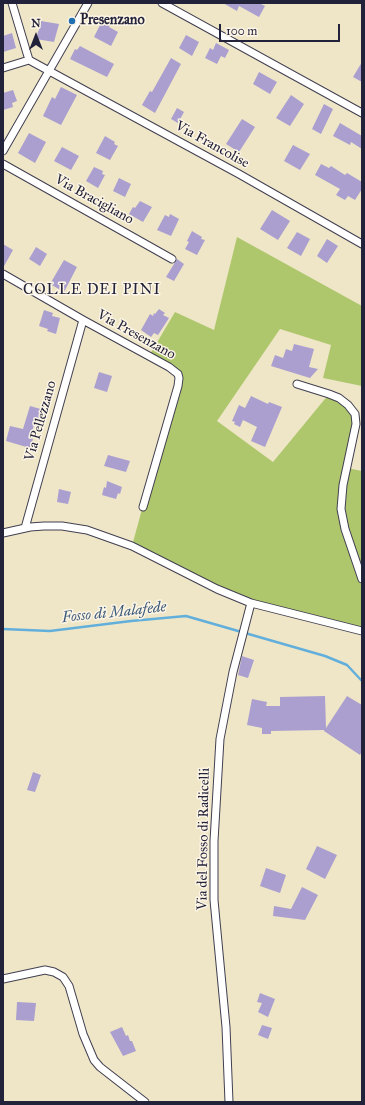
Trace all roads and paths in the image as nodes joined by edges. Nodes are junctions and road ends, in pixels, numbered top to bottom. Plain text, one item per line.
1 (12, 3) edge
2 (88, 3) edge
3 (162, 3) edge
4 (29, 60) junction
5 (3, 68) edge
6 (49, 70) junction
7 (362, 113) edge
8 (3, 151) edge
9 (3, 164) edge
10 (362, 244) edge
11 (172, 259) dead end
12 (3, 274) edge
13 (83, 320) junction
14 (296, 384) dead end
15 (143, 507) dead end
16 (25, 528) junction
17 (3, 533) edge
18 (362, 579) edge
19 (251, 603) junction
20 (362, 631) edge
21 (3, 979) edge
22 (145, 1102) edge
23 (229, 1102) edge

1 - 4 street
2 - 6 street
3 - 7 street
4 - 5 street
4 - 6 street, Via Francolise
6 - 8 street
6 - 10 street, Via Francolise
9 - 11 street, Via Bracigliano
12 - 13 street, Via Presenzano
13 - 15 street, Via Presenzano
13 - 16 street, Via Pellezzano
14 - 18 street
16 - 17 street
16 - 19 street
19 - 20 street
19 - 23 street, Via del Fosso di Radicelli
21 - 22 street

